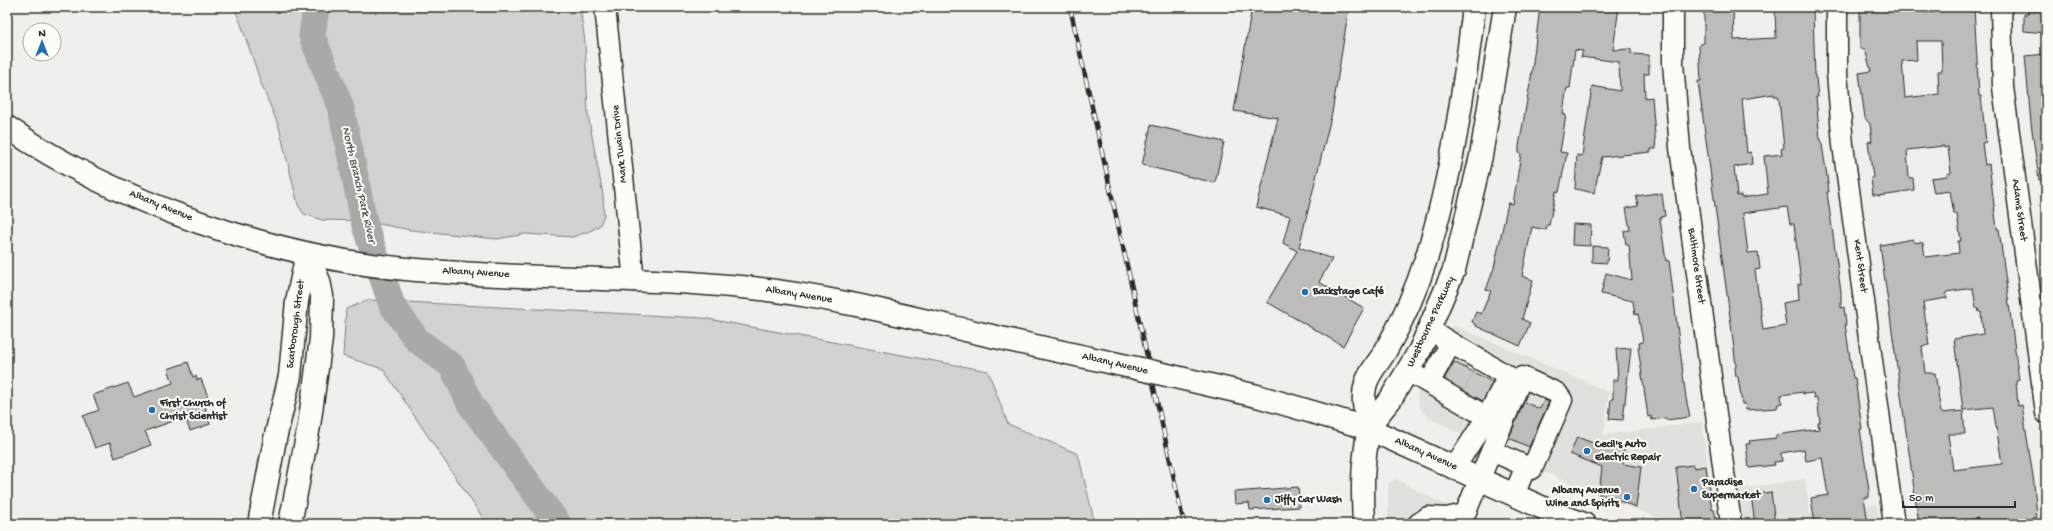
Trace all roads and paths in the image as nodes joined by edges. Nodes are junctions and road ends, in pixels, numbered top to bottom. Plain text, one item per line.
1 (605, 7) edge
2 (1474, 7) edge
3 (1505, 7) edge
4 (1673, 7) edge
5 (1837, 7) edge
6 (2001, 7) edge
7 (7, 127) edge
8 (1452, 148) junction
9 (1481, 156) junction
10 (307, 254) junction
11 (634, 281) junction
12 (1429, 329) junction
13 (1451, 343) junction
14 (1408, 371) junction
15 (1429, 383) junction
16 (2046, 413) edge
17 (1487, 417) junction
18 (1368, 428) junction
19 (1492, 451) junction
20 (1526, 466) junction
21 (1455, 467) junction
22 (1480, 479) junction
23 (1514, 494) junction
24 (259, 524) edge
25 (290, 524) edge
26 (1364, 524) edge
27 (1418, 524) edge
28 (1584, 524) edge
29 (1731, 524) edge
30 (1894, 524) edge

1 - 11 street, Mark Twain Drive
2 - 8 main road
3 - 9 main road, Westbourne Parkway
4 - 29 street, Baltimore Street
5 - 30 street, Kent Street
6 - 16 street, Adams Street
7 - 10 main road, Albany Avenue
8 - 9 main road
8 - 18 main road
9 - 12 main road, Westbourne Parkway
10 - 11 main road, Albany Avenue
10 - 24 main road, Scarborough Street
10 - 25 main road, Scarborough Street
11 - 18 main road, Albany Avenue, bridge
12 - 13 street
12 - 14 main road, Westbourne Parkway
13 - 15 street
13 - 17 street
14 - 15 street
14 - 18 main road, Westbourne Parkway
15 - 17 street
17 - 21 street
18 - 21 main road, Albany Avenue
18 - 26 main road
19 - 20 street
19 - 20 street
19 - 22 street
20 - 23 street
21 - 22 main road, Albany Avenue
22 - 23 main road, Albany Avenue
22 - 27 street
23 - 28 main road, Albany Avenue

